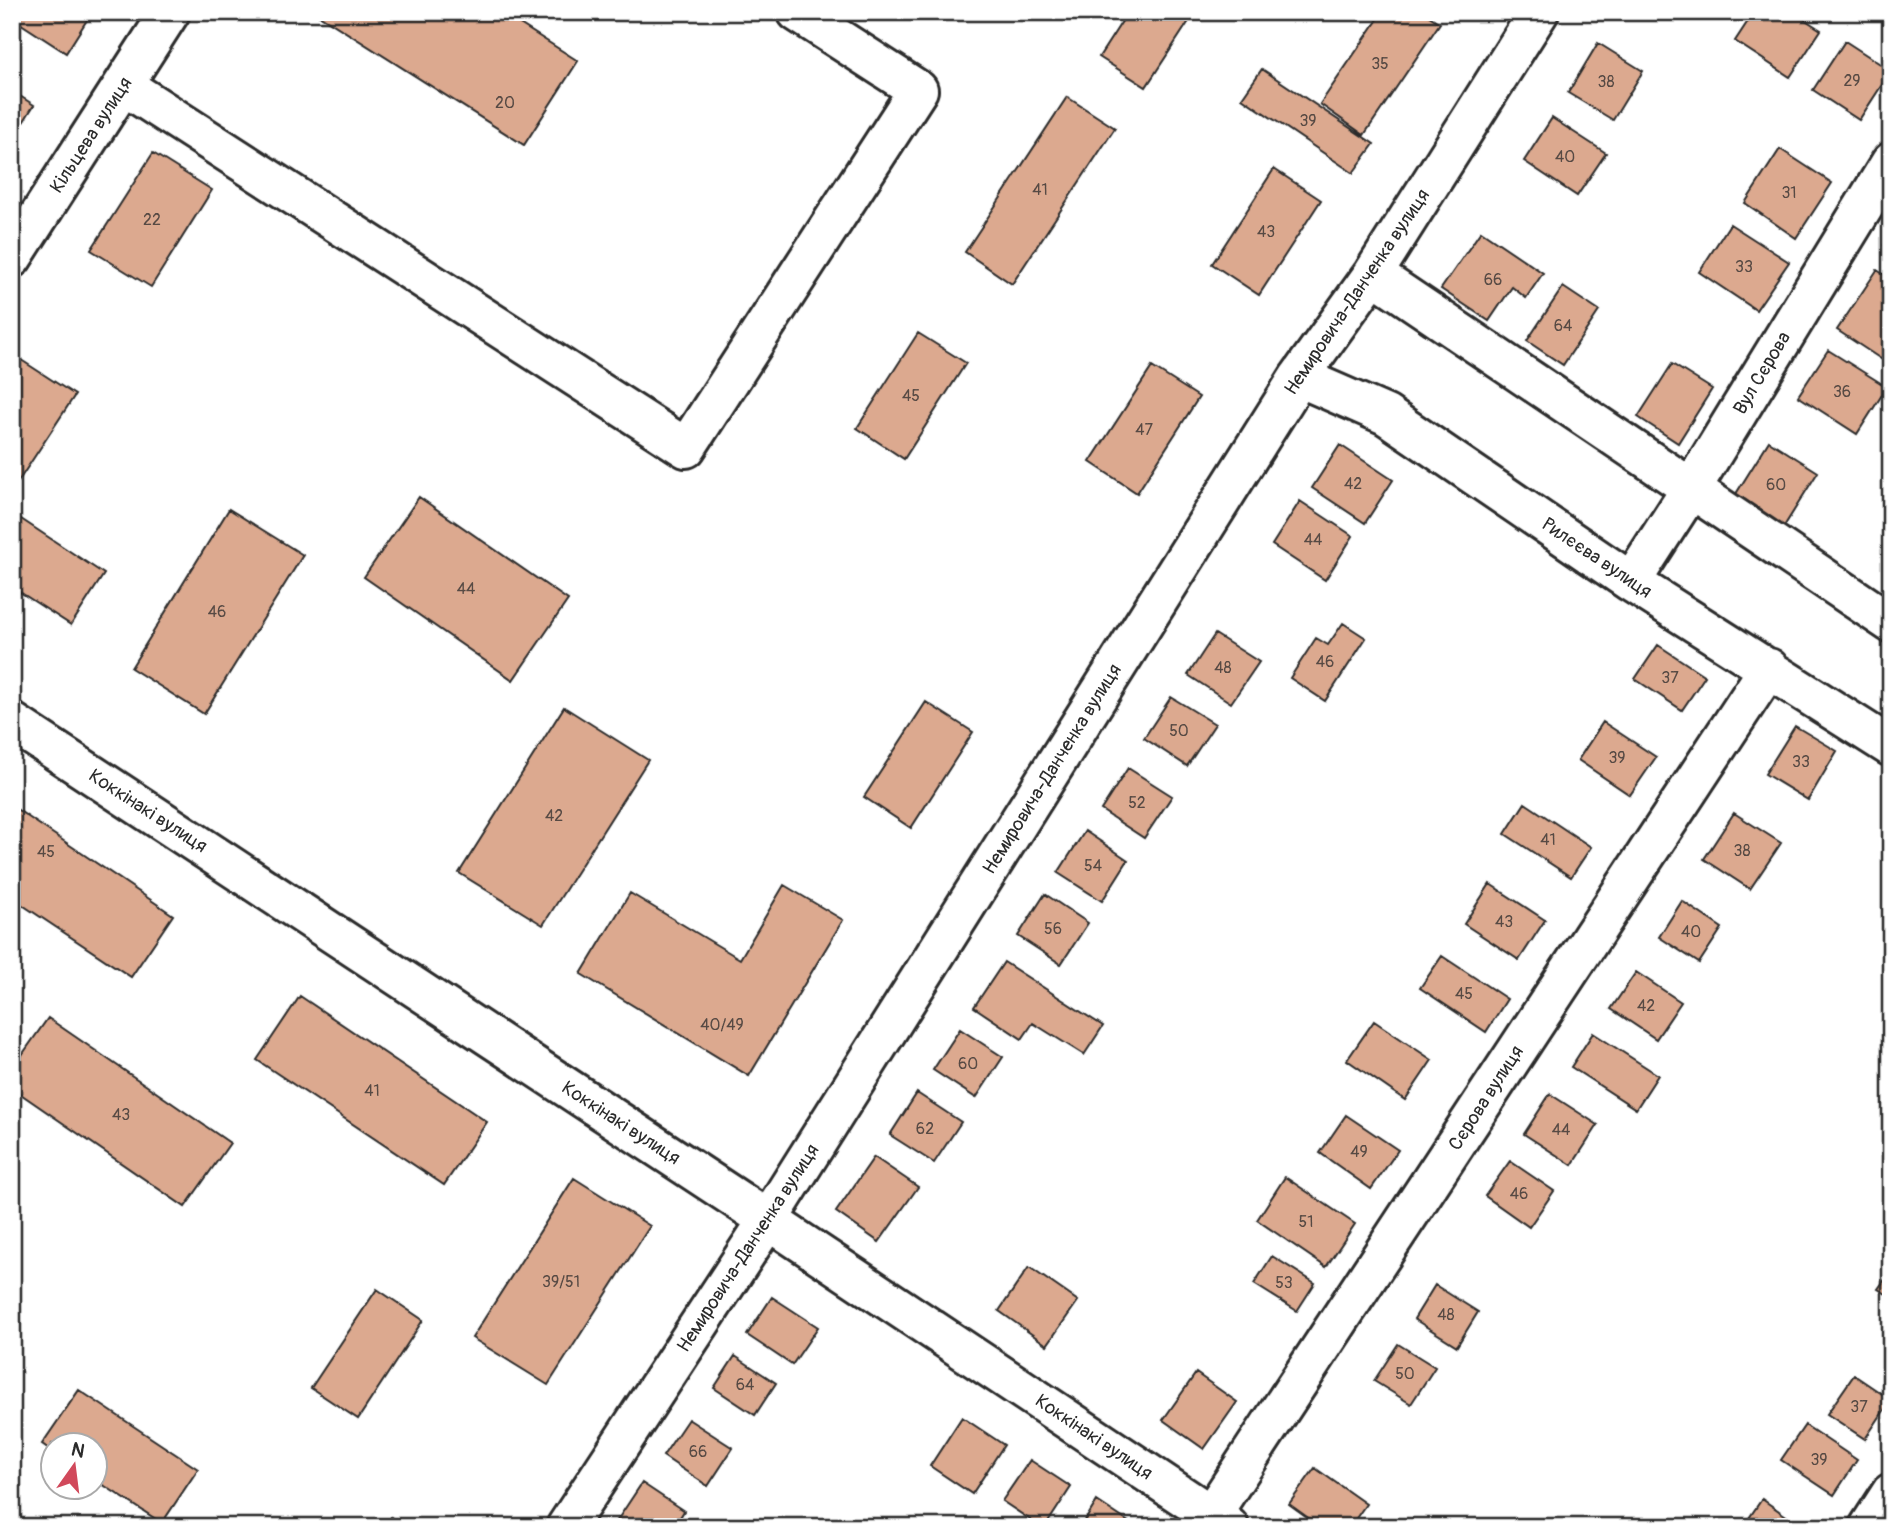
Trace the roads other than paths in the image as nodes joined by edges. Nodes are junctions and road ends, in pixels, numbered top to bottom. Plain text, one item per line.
1 (170, 12) edge
2 (797, 12) edge
3 (1539, 12) edge
4 (123, 85) junction
5 (1891, 162) edge
6 (12, 258) edge
7 (1373, 274) junction
8 (1299, 376) junction
9 (1691, 489) junction
10 (1631, 582) junction
11 (1891, 623) edge
12 (1769, 668) junction
13 (12, 722) edge
14 (1891, 747) edge
15 (768, 1220) junction
16 (1891, 1493) edge
17 (1214, 1523) edge
18 (566, 1527) edge
19 (1869, 1527) edge

1 - 4 street, Кільцева вулиця
2 - 4 street
3 - 7 street, Немировича-Данченка вулиця
4 - 6 street, Кільцева вулиця
5 - 9 street, Вул Сєрова
7 - 8 street, Немировича-Данченка вулиця
7 - 9 street
8 - 10 street, Рилєєва вулиця
8 - 15 street, Немировича-Данченка вулиця
9 - 10 street, Вул Сєрова
9 - 11 street
10 - 12 street, Рилєєва вулиця
12 - 14 street, Рилєєва вулиця
12 - 17 street, Сєрова вулиця
13 - 15 street, Коккінакі вулиця
15 - 17 street, Коккінакі вулиця
15 - 18 street, Немировича-Данченка вулиця
16 - 19 street

